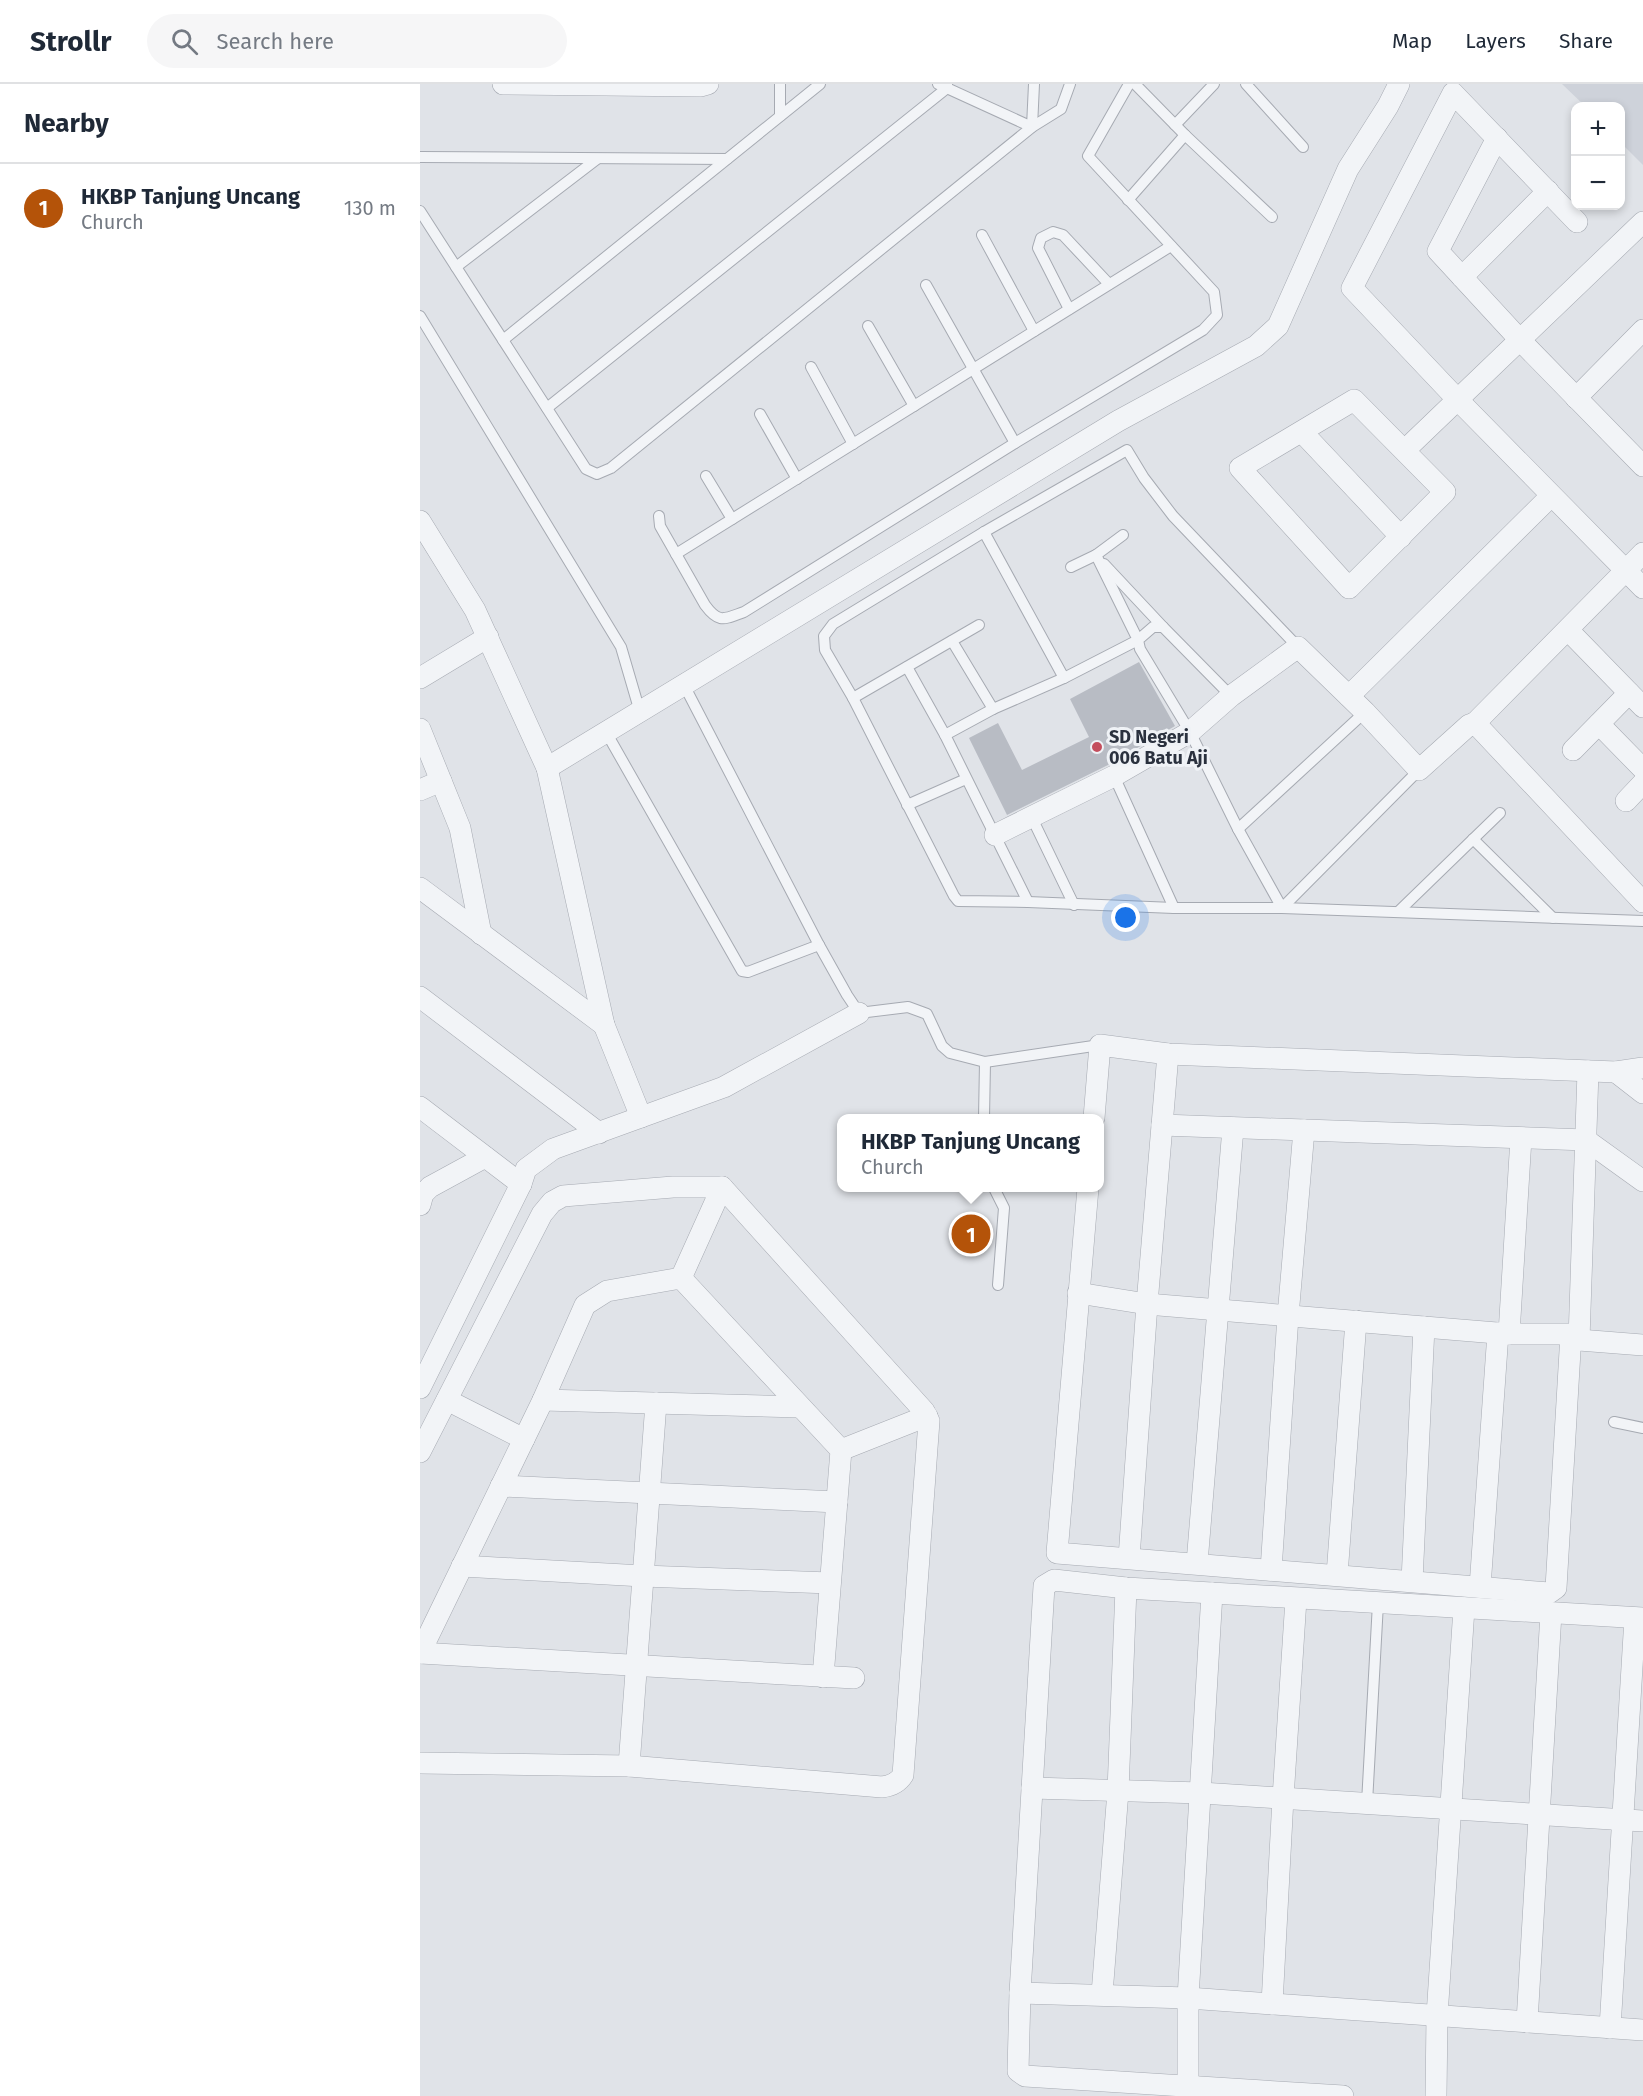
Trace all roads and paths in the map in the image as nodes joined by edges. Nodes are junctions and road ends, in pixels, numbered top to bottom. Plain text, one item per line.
1 (503, 84) edge
2 (708, 84) edge
3 (780, 84) edge
4 (820, 84) edge
5 (1034, 84) edge
6 (1070, 84) edge
7 (1129, 84) edge
8 (1136, 84) edge
9 (1214, 84) edge
10 (1246, 84) edge
11 (1399, 84) edge
12 (944, 85) edge
13 (780, 116) junction
14 (1175, 125) junction
15 (1032, 127) junction
16 (1185, 135) junction
17 (1497, 138) junction
18 (1302, 147) dead end
19 (420, 157) edge
20 (597, 159) junction
21 (727, 159) junction
22 (1548, 192) junction
23 (1128, 200) junction
24 (420, 211) edge
25 (1272, 217) dead end
26 (1577, 222) dead end
27 (1643, 222) edge
28 (982, 235) dead end
29 (1171, 246) junction
30 (456, 267) junction
31 (1462, 277) junction
32 (1109, 284) junction
33 (926, 285) dead end
34 (1069, 309) junction
35 (420, 316) edge
36 (868, 326) dead end
37 (1643, 330) edge
38 (1034, 331) junction
39 (503, 340) junction
40 (1520, 340) junction
41 (811, 367) dead end
42 (974, 369) junction
43 (1576, 398) junction
44 (1457, 399) junction
45 (914, 406) junction
46 (547, 408) junction
47 (760, 414) dead end
48 (1302, 432) junction
49 (1015, 443) junction
50 (853, 444) junction
51 (1405, 450) junction
52 (1638, 452) edge
53 (706, 476) dead end
54 (797, 479) junction
55 (1551, 496) junction
56 (659, 516) dead end
57 (732, 519) junction
58 (420, 521) edge
59 (984, 532) junction
60 (1123, 535) dead end
61 (1401, 537) junction
62 (1643, 553) edge
63 (676, 554) junction
64 (1096, 555) junction
65 (1071, 567) dead end
66 (1626, 571) junction
67 (1643, 588) edge
68 (979, 625) dead end
69 (1163, 627) junction
70 (1568, 630) junction
71 (488, 637) junction
72 (1138, 640) junction
73 (952, 641) junction
74 (1299, 647) junction
75 (907, 667) junction
76 (420, 678) edge
77 (1064, 678) junction
78 (684, 685) junction
79 (1231, 696) junction
80 (1349, 696) junction
81 (853, 698) junction
82 (1636, 700) edge
83 (993, 710) junction
84 (640, 712) junction
85 (1365, 712) junction
86 (1475, 723) junction
87 (1599, 724) junction
88 (420, 729) edge
89 (606, 732) junction
90 (1190, 732) junction
91 (945, 735) junction
92 (1573, 750) dead end
93 (547, 768) junction
94 (1643, 769) edge
95 (1419, 770) junction
96 (1114, 776) junction
97 (966, 779) junction
98 (441, 781) junction
99 (1643, 783) edge
100 (420, 790) edge
101 (1626, 801) dead end
102 (907, 805) junction
103 (1500, 813) dead end
104 (1032, 818) junction
105 (1238, 829) junction
106 (995, 835) junction
107 (1473, 839) junction
108 (420, 888) edge
109 (1028, 902) junction
110 (1643, 902) edge
111 (1074, 905) junction
112 (1174, 908) junction
113 (1282, 908) junction
114 (1398, 912) junction
115 (1553, 918) junction
116 (1643, 921) edge
117 (481, 934) junction
118 (819, 945) junction
119 (420, 997) edge
120 (859, 1013) junction
121 (604, 1025) junction
122 (1100, 1046) junction
123 (1168, 1054) junction
124 (985, 1062) junction
125 (1643, 1068) edge
126 (1588, 1071) junction
127 (1616, 1072) junction
128 (1643, 1093) edge
129 (420, 1107) edge
130 (984, 1114) edge
131 (1094, 1114) edge
132 (641, 1117) junction
133 (1162, 1125) junction
134 (1233, 1128) junction
135 (1304, 1130) junction
136 (599, 1133) junction
137 (1521, 1138) junction
138 (1586, 1140) junction
139 (485, 1157) junction
140 (1643, 1181) edge
141 (521, 1184) junction
142 (722, 1187) junction
143 (996, 1192) edge
144 (1088, 1192) edge
145 (420, 1205) edge
146 (681, 1278) junction
147 (998, 1285) dead end
148 (1078, 1293) junction
149 (1147, 1304) junction
150 (1216, 1310) junction
151 (1288, 1316) junction
152 (1356, 1322) junction
153 (1424, 1327) junction
154 (1504, 1334) junction
155 (1575, 1337) junction
156 (1643, 1346) edge
157 (420, 1388) edge
158 (447, 1400) junction
159 (543, 1400) junction
160 (656, 1403) junction
161 (800, 1407) junction
162 (927, 1416) junction
163 (1614, 1422) dead end
164 (1643, 1428) edge
165 (524, 1438) junction
166 (841, 1450) junction
167 (420, 1452) edge
168 (501, 1486) junction
169 (650, 1492) junction
170 (837, 1502) junction
171 (1129, 1558) junction
172 (1197, 1563) junction
173 (462, 1566) junction
174 (1270, 1569) junction
175 (1337, 1575) junction
176 (643, 1576) junction
177 (1412, 1581) junction
178 (830, 1583) junction
179 (1126, 1588) junction
180 (1212, 1593) junction
181 (1486, 1596) junction
182 (1296, 1599) junction
183 (1378, 1603) junction
184 (1464, 1608) junction
185 (1551, 1613) junction
186 (1639, 1618) edge
187 (420, 1653) edge
188 (637, 1666) junction
189 (823, 1677) junction
190 (854, 1678) dead end
191 (420, 1763) edge
192 (629, 1766) junction
193 (1032, 1788) junction
194 (1118, 1791) junction
195 (1201, 1793) junction
196 (1283, 1798) junction
197 (1367, 1803) junction
198 (1451, 1808) junction
199 (1540, 1814) junction
200 (1633, 1820) edge
201 (1020, 1993) junction
202 (1102, 1994) junction
203 (1188, 1998) junction
204 (1272, 2004) junction
205 (1437, 2016) junction
206 (1527, 2022) junction
207 (1610, 2028) junction
208 (1643, 2030) edge
209 (1188, 2086) junction
210 (1342, 2096) edge
211 (1436, 2096) edge

1 - 2 street
3 - 13 lane
4 - 13 lane
5 - 15 lane
6 - 15 lane
7 - 23 lane
8 - 14 lane
9 - 14 lane
10 - 18 lane
11 - 78 street
12 - 15 lane
12 - 46 lane
13 - 21 lane
14 - 16 lane
15 - 46 lane
16 - 23 lane
16 - 25 lane
17 - 22 street
17 - 31 street
17 - 44 street
19 - 20 lane
20 - 21 lane
20 - 30 lane
21 - 39 lane
22 - 26 street
22 - 31 street
23 - 29 lane
24 - 30 lane
27 - 40 street
28 - 38 lane
29 - 32 lane
29 - 49 lane
30 - 39 lane
31 - 40 street
32 - 34 lane
32 - 34 lane
33 - 42 lane
34 - 38 lane
35 - 84 lane
36 - 45 lane
37 - 43 street
38 - 42 lane
39 - 46 lane
40 - 43 street
40 - 44 street
41 - 50 lane
42 - 45 lane
42 - 49 lane
43 - 52 street
44 - 51 street
44 - 55 street
45 - 50 lane
47 - 54 lane
48 - 51 street
48 - 61 street
48 - 61 street
49 - 63 lane
50 - 54 lane
51 - 61 street
53 - 57 lane
54 - 57 lane
55 - 66 street
55 - 80 street
56 - 63 lane
57 - 63 lane
58 - 71 street
59 - 74 lane
59 - 77 lane
59 - 81 lane
60 - 64 lane
62 - 66 street
64 - 65 lane
64 - 69 lane
64 - 72 lane
66 - 67 street
66 - 70 street
68 - 73 lane
69 - 72 lane
69 - 79 lane
70 - 82 street
70 - 86 street
71 - 76 street
71 - 93 street
72 - 77 lane
72 - 90 lane
73 - 75 lane
73 - 83 lane
74 - 79 street
74 - 80 street
75 - 81 lane
75 - 91 lane
77 - 83 lane
78 - 84 street
78 - 118 lane
79 - 90 street
80 - 85 street
81 - 102 lane
82 - 87 street
83 - 91 lane
84 - 89 street
85 - 95 street
85 - 105 lane
86 - 95 street
86 - 110 street
87 - 92 street
87 - 94 street
88 - 98 street
89 - 93 street
89 - 118 lane
90 - 96 street
90 - 105 lane
91 - 97 lane
93 - 121 street
95 - 113 lane
96 - 104 street
96 - 112 lane
97 - 102 lane
97 - 106 lane
98 - 100 street
98 - 117 street
99 - 101 street
102 - 109 lane
103 - 107 lane
104 - 106 street
104 - 111 lane
105 - 113 lane
106 - 109 lane
107 - 114 lane
107 - 115 lane
108 - 117 street
109 - 111 lane
111 - 112 lane
112 - 113 lane
113 - 114 lane
114 - 115 lane
115 - 116 lane
117 - 121 street
118 - 120 lane
119 - 136 street
120 - 124 lane
120 - 132 street
121 - 132 street
122 - 123 street
122 - 124 lane
122 - 131 street
123 - 126 street
123 - 133 street
124 - 130 lane
125 - 127 street
126 - 127 street
126 - 138 street
127 - 128 street
129 - 139 street
132 - 136 street
133 - 134 street
133 - 149 street
134 - 135 street
134 - 150 street
135 - 137 street
135 - 151 street
136 - 141 street
137 - 138 street
137 - 154 street
138 - 140 street
138 - 155 street
139 - 141 street
139 - 145 street
141 - 157 street
142 - 146 street
142 - 158 street
142 - 162 street
143 - 147 lane
144 - 148 street
146 - 159 street
146 - 161 street
148 - 149 street
148 - 171 street
149 - 150 street
149 - 171 street
150 - 151 street
150 - 172 street
151 - 152 street
151 - 174 street
152 - 153 street
152 - 175 street
153 - 154 street
153 - 177 street
154 - 155 street
154 - 181 street
155 - 156 street
155 - 181 street
158 - 165 street
158 - 167 street
159 - 160 street
159 - 165 street
160 - 161 street
160 - 169 street
161 - 166 street
162 - 166 street
162 - 192 street
163 - 164 lane
165 - 168 street
166 - 170 street
168 - 169 street
168 - 173 street
169 - 170 street
169 - 176 street
170 - 178 street
171 - 172 street
172 - 174 street
173 - 176 street
173 - 187 street
174 - 175 street
175 - 177 street
176 - 178 street
176 - 188 street
177 - 181 street
178 - 189 street
179 - 180 street
179 - 193 street
179 - 194 street
180 - 182 street
180 - 195 street
181 - 184 street
181 - 185 street
182 - 183 street
182 - 196 street
183 - 184 street
183 - 197 lane
184 - 198 street
185 - 186 street
185 - 199 street
186 - 200 street
187 - 188 street
188 - 189 street
188 - 192 street
189 - 190 street
191 - 192 street
193 - 194 street
193 - 201 street
194 - 195 street
194 - 202 street
195 - 196 street
195 - 203 street
196 - 197 street
196 - 204 street
197 - 198 street
198 - 199 street
198 - 205 street
199 - 200 street
199 - 206 street
200 - 207 street
201 - 202 street
201 - 209 street
202 - 203 street
203 - 204 street
203 - 209 street
204 - 205 street
205 - 206 street
205 - 211 street
206 - 207 street
207 - 208 street
209 - 210 street

